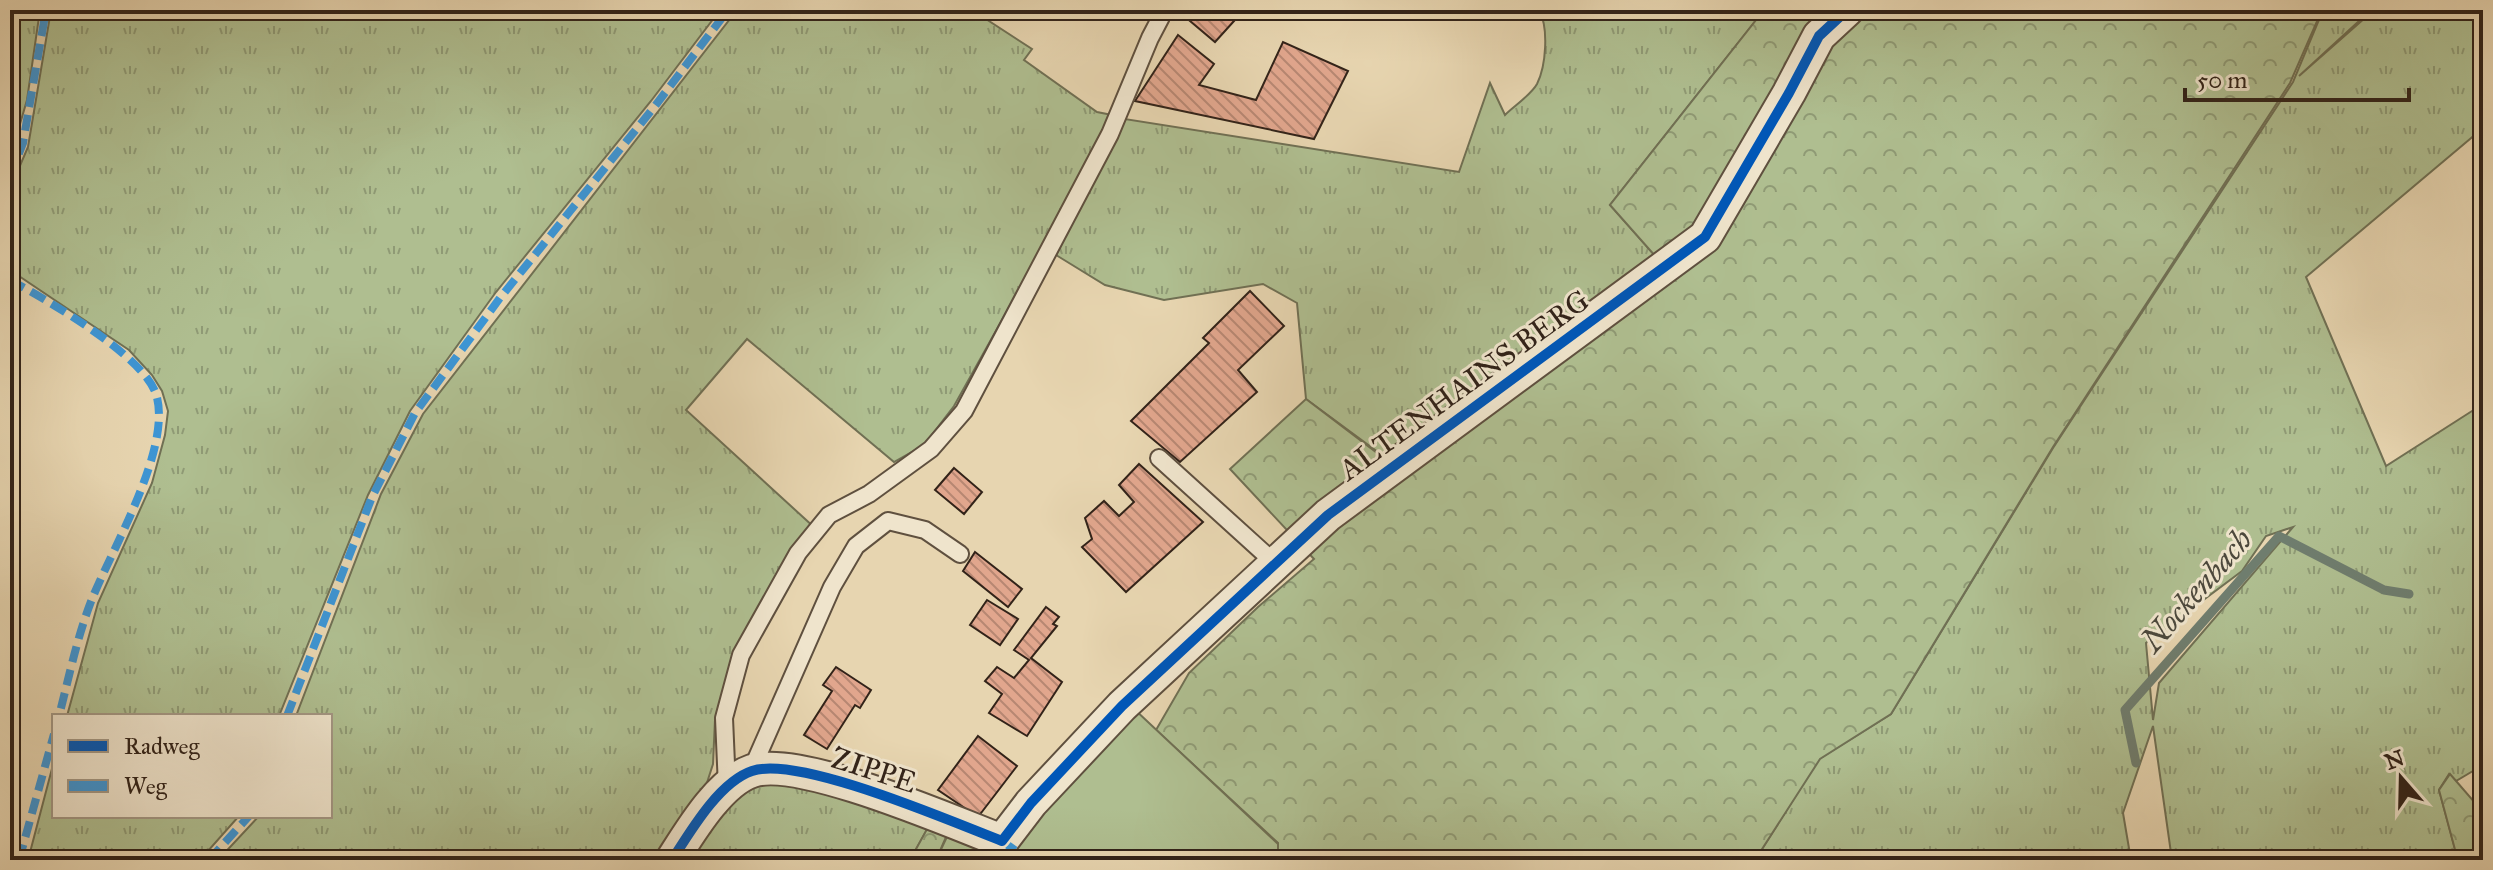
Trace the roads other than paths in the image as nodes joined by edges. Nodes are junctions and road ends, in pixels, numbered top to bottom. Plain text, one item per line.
1 (1847, 10) edge
2 (1161, 17) dead end
3 (1159, 458) dead end
4 (960, 554) dead end
5 (1276, 564) junction
6 (1065, 767) joint
7 (739, 780) junction
8 (672, 860) edge

1 - 5 street, ALTENHAINS BERG
2 - 7 lane
3 - 5 lane
4 - 7 lane
5 - 6 street, ALTENHAINS BERG
6 - 7 street, ZIPPE
7 - 8 street

